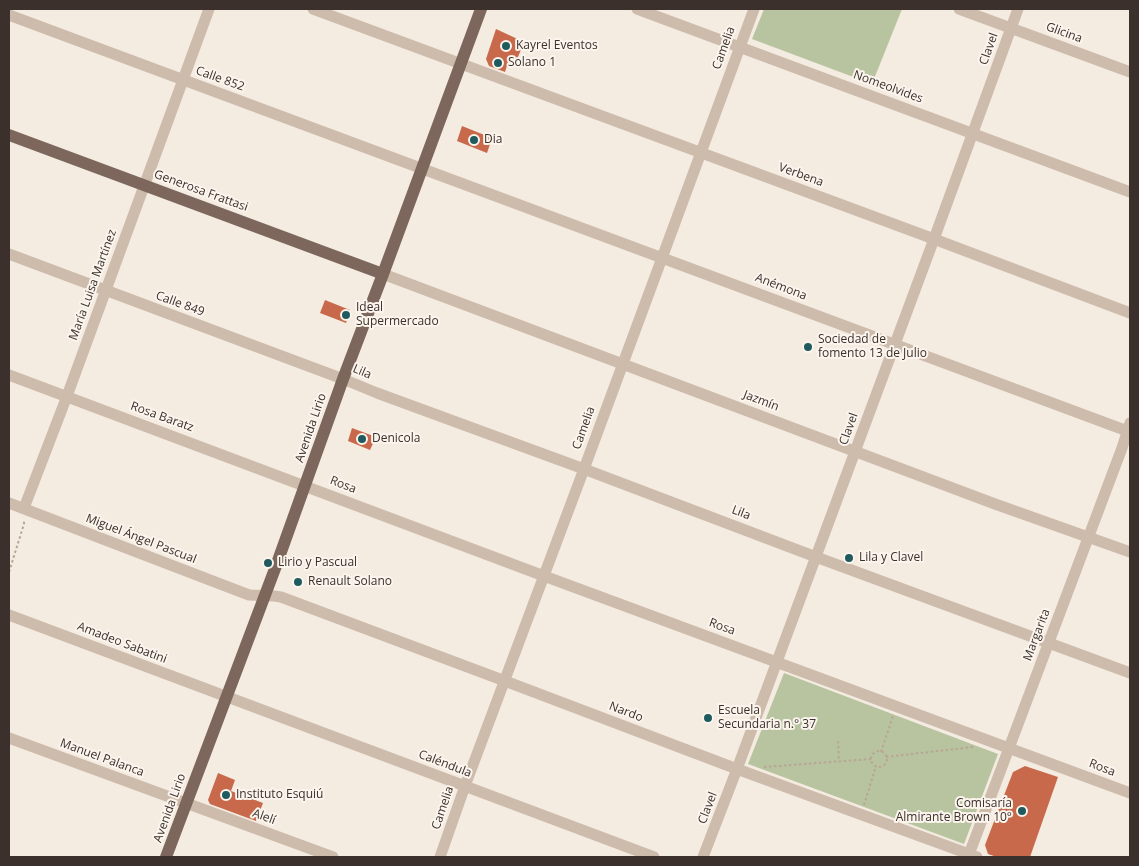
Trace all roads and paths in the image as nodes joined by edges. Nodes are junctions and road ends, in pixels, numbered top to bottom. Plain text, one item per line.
1 (209, 9) edge
2 (313, 9) edge
3 (482, 9) edge
4 (637, 9) edge
5 (754, 9) edge
6 (960, 9) edge
7 (1018, 9) edge
8 (9, 15) edge
9 (1011, 28) junction
10 (739, 46) junction
11 (461, 64) junction
12 (1130, 72) edge
13 (183, 80) junction
14 (972, 133) junction
15 (9, 135) edge
16 (701, 153) junction
17 (422, 168) junction
18 (144, 185) junction
19 (1130, 192) edge
20 (934, 239) junction
21 (9, 254) edge
22 (662, 257) junction
23 (383, 274) junction
24 (106, 291) junction
25 (1130, 313) edge
26 (895, 345) junction
27 (623, 363) junction
28 (9, 376) edge
29 (342, 379) junction
30 (67, 396) junction
31 (1129, 428) edge
32 (856, 451) junction
33 (584, 469) junction
34 (305, 486) junction
35 (9, 503) edge
36 (24, 508) junction
37 (1089, 536) junction
38 (1130, 552) edge
39 (816, 557) junction
40 (9, 572) edge
41 (544, 576) junction
42 (265, 595) junction
43 (9, 615) edge
44 (1050, 643) junction
45 (777, 662) junction
46 (1130, 673) edge
47 (505, 680) junction
48 (226, 696) junction
49 (896, 706) junction
50 (9, 738) edge
51 (838, 741) dead end
52 (978, 746) dead end
53 (1008, 748) junction
54 (881, 752) junction
55 (886, 757) junction
56 (871, 759) junction
57 (839, 761) junction
58 (876, 766) junction
59 (765, 767) dead end
60 (737, 769) junction
61 (465, 786) junction
62 (1130, 793) edge
63 (186, 803) junction
64 (860, 815) junction
65 (971, 856) edge
66 (166, 857) edge
67 (333, 857) edge
68 (440, 857) edge
69 (654, 857) edge
70 (704, 857) edge

1 - 13 street, María Luisa Martínez
2 - 11 street, Verbena
3 - 11 main road, Avenida Lirio
4 - 10 street, Nomeolvides
5 - 10 street, Camelia
6 - 9 street, Glicina
7 - 9 street, Clavel
8 - 13 street, Calle 852
9 - 12 street, Glicina
9 - 14 street, Clavel
10 - 14 street, Nomeolvides
10 - 16 street, Camelia
11 - 16 street, Verbena
11 - 17 main road, Avenida Lirio
13 - 17 street, Calle 852
13 - 18 street, María Luisa Martínez
14 - 19 street, Nomeolvides
14 - 20 street, Clavel
15 - 18 main road, Generosa Frattasi
16 - 20 street, Verbena
16 - 22 street, Camelia
17 - 22 street, Anémona
17 - 23 main road, Avenida Lirio
18 - 23 main road, Generosa Frattasi
18 - 24 street, María Luisa Martínez
20 - 25 street, Verbena
20 - 26 street, Clavel
21 - 24 street, Calle 849
22 - 26 street, Anémona
22 - 27 street, Camelia
23 - 27 street, Jazmín
23 - 29 main road, Avenida Lirio
24 - 29 street, Calle 849
24 - 30 street, María Luisa Martínez
26 - 31 street, Anémona
26 - 32 street, Clavel
27 - 32 street, Jazmín
27 - 33 street, Camelia
28 - 30 street, Rosa Baratz
29 - 33 street, Lila
29 - 34 main road, Avenida Lirio
30 - 34 street, Rosa Baratz
30 - 36 street, María Luisa Martínez
31 - 37 street, Margarita
32 - 37 street, Jazmín
32 - 39 street, Clavel
33 - 39 street, Lila
33 - 41 street, Camelia
34 - 41 street, Rosa
34 - 42 main road, Avenida Lirio
35 - 36 street, Miguel Ángel Pascual
36 - 40 path
36 - 42 street, Miguel Ángel Pascual
37 - 38 street, Jazmín
37 - 44 street, Margarita
39 - 44 street, Lila
39 - 45 street, Clavel
41 - 45 street, Rosa
41 - 47 street, Camelia
42 - 47 street, Nardo
42 - 48 main road, Avenida Lirio
43 - 48 street, Amadeo Sabatini
44 - 46 street, Lila
44 - 53 street, Margarita
45 - 49 street, Rosa
45 - 60 street, Clavel
47 - 60 street, Nardo
47 - 61 street, Camelia
48 - 61 street, Caléndula
48 - 63 main road, Avenida Lirio
49 - 53 street, Rosa
49 - 54 path
50 - 63 street, Manuel Palanca
51 - 57 path
52 - 55 path
53 - 62 street, Rosa
53 - 65 street, Margarita
54 - 55 path
54 - 56 path
55 - 58 path
56 - 57 path
56 - 58 path
57 - 59 path
58 - 64 path
60 - 64 street, Nardo
60 - 70 street, Clavel
61 - 68 street, Camelia
61 - 69 street, Caléndula
63 - 66 main road, Avenida Lirio
63 - 67 street, Alelí
64 - 65 street, Nardo

